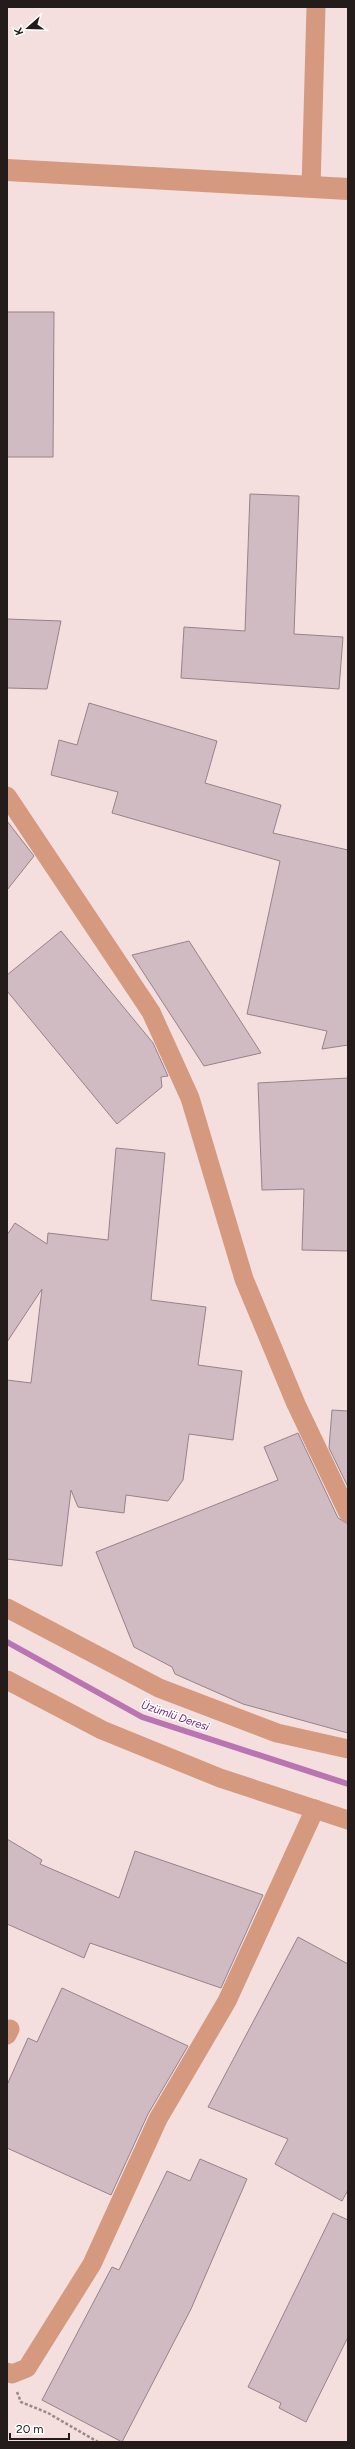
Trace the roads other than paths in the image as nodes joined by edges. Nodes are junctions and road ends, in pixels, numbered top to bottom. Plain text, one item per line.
1 (316, 7) edge
2 (7, 170) edge
3 (311, 187) junction
4 (348, 189) edge
5 (7, 796) edge
6 (348, 1514) edge
7 (7, 1608) edge
8 (7, 1680) edge
9 (348, 1749) edge
10 (315, 1809) junction
11 (348, 1820) edge
12 (9, 2373) edge

1 - 3 street
2 - 3 street
3 - 4 street
5 - 6 street
7 - 9 street
8 - 10 street
10 - 11 street
10 - 12 street

